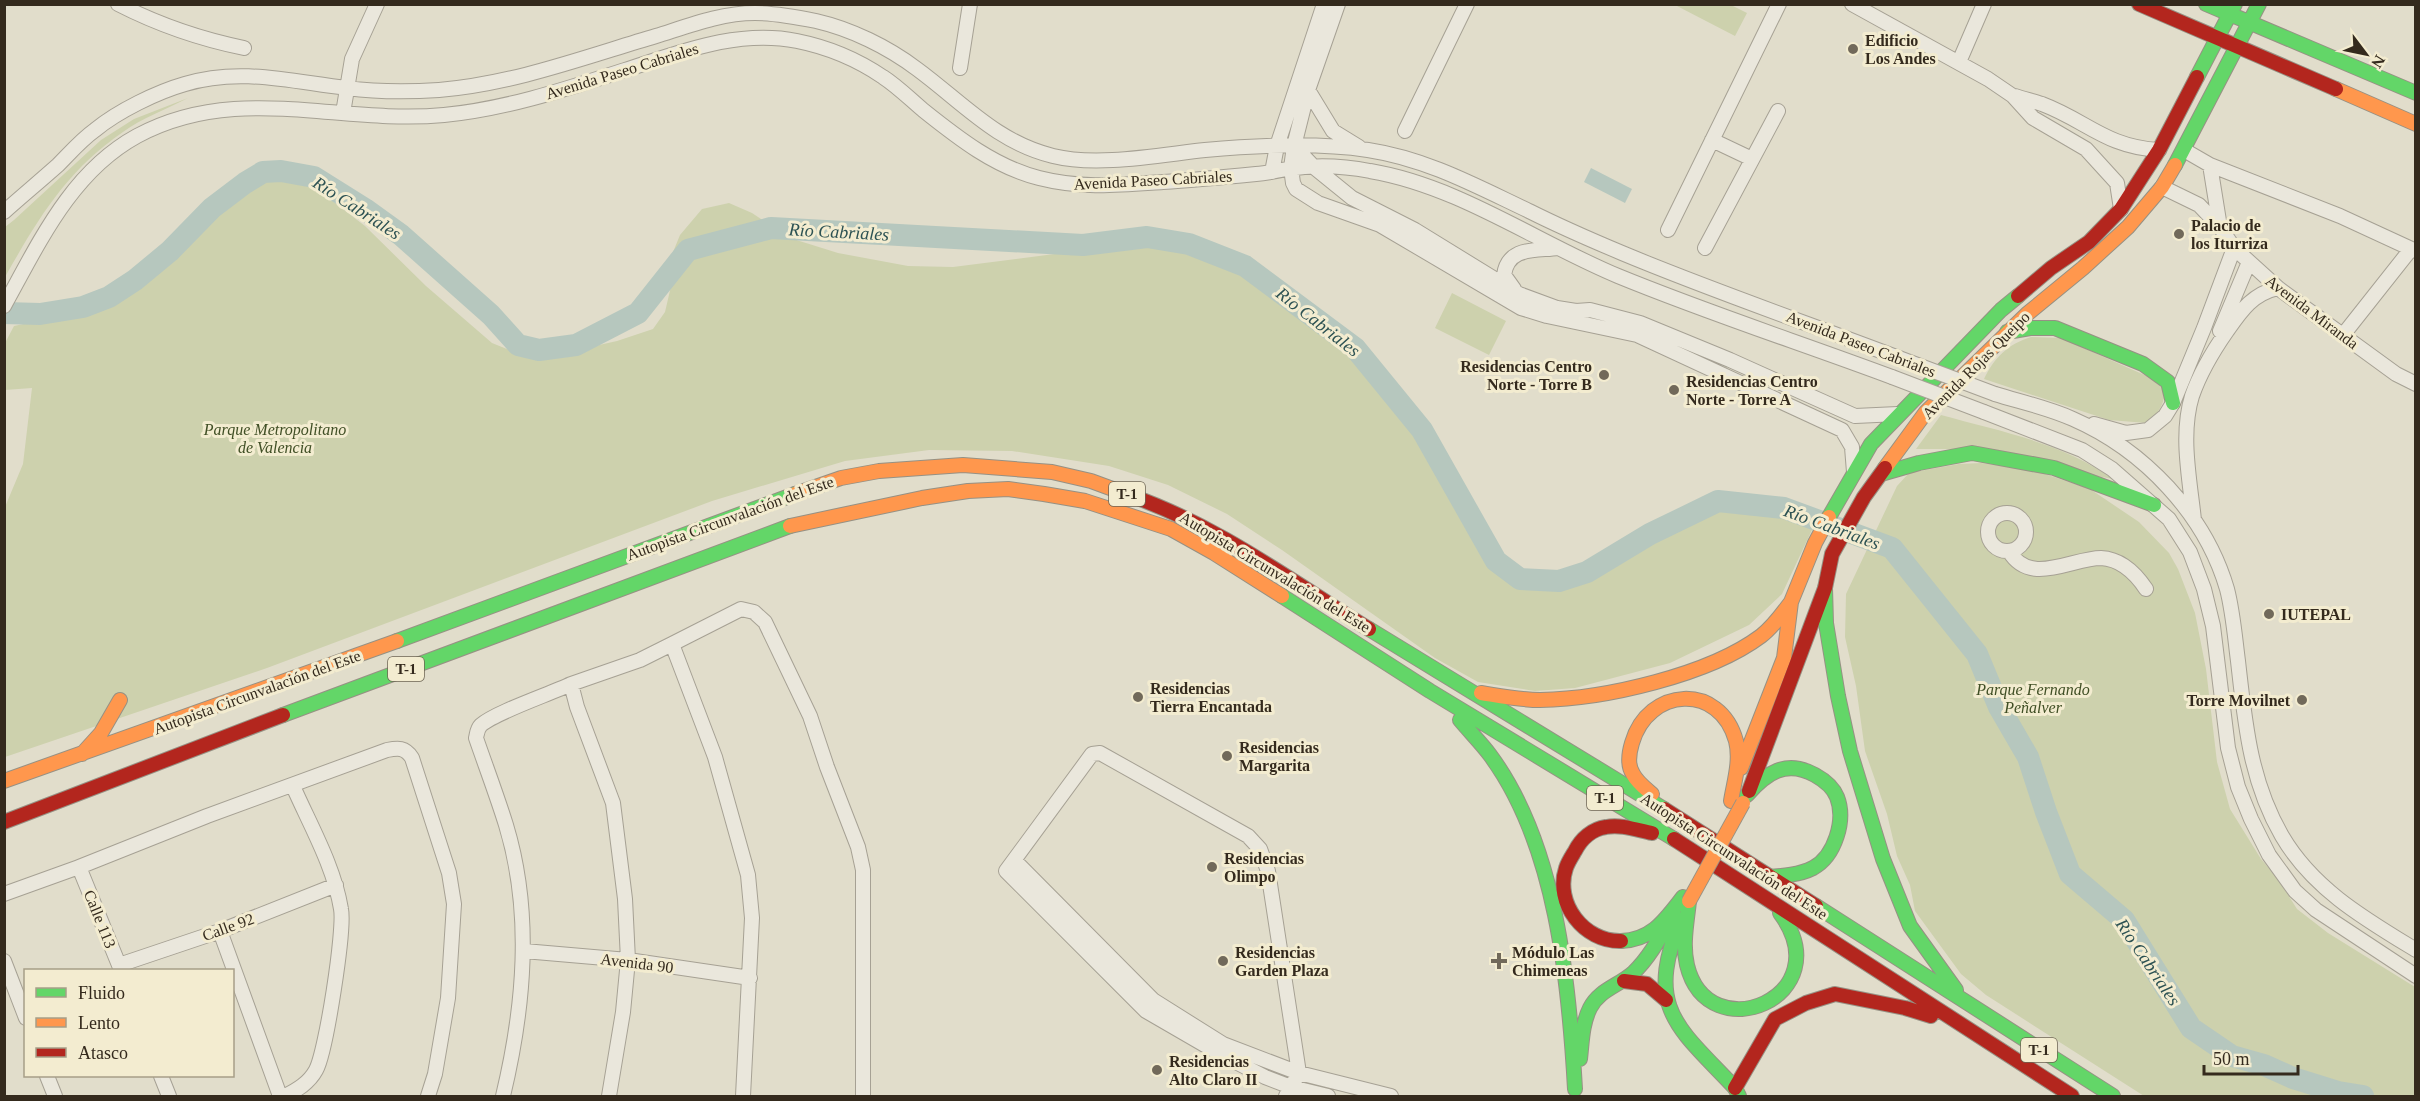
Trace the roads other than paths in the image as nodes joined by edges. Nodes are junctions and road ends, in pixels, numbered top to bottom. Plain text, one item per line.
1 (118, 4) edge
2 (377, 4) edge
3 (970, 4) edge
4 (1324, 4) edge
5 (1338, 4) edge
6 (1467, 4) edge
7 (1779, 4) edge
8 (1852, 4) edge
9 (1984, 4) edge
10 (2139, 4) edge
11 (2206, 4) edge
12 (2259, 4) edge
13 (2233, 10) edge
14 (2250, 24) junction
15 (2217, 39) junction
16 (244, 48) dead end
17 (2237, 48) junction
18 (1959, 62) junction
19 (960, 68) dead end
20 (348, 88) junction
21 (1308, 90) junction
22 (2415, 93) edge
23 (2013, 96) junction
24 (1778, 111) dead end
25 (343, 112) junction
26 (2415, 124) edge
27 (1405, 131) dead end
28 (1712, 140) junction
29 (1277, 146) junction
30 (1294, 146) junction
31 (1364, 149) junction
32 (2159, 150) junction
33 (2184, 150) junction
34 (1752, 159) junction
35 (2210, 165) junction
36 (1291, 168) junction
37 (1315, 168) junction
38 (1272, 172) junction
39 (2162, 186) junction
40 (2121, 209) junction
41 (4, 212) edge
42 (2220, 227) junction
43 (1668, 230) dead end
44 (1558, 248) junction
45 (1705, 248) dead end
46 (2234, 248) junction
47 (2413, 250) edge
48 (2249, 262) junction
49 (2278, 288) junction
50 (1520, 294) junction
51 (4, 306) edge
52 (2007, 332) junction
53 (2343, 335) junction
54 (2210, 355) junction
55 (2415, 384) edge
56 (2173, 403) junction
57 (1898, 414) junction
58 (2072, 418) junction
59 (1854, 472) junction
60 (1881, 474) junction
61 (2154, 505) junction
62 (2194, 522) junction
63 (2009, 551) dead end
64 (1825, 588) junction
65 (2146, 589) dead end
66 (1791, 602) junction
67 (672, 644) junction
68 (571, 684) junction
69 (1468, 690) junction
70 (1430, 691) junction
71 (148, 731) junction
72 (82, 754) junction
73 (4, 781) edge
74 (108, 784) junction
75 (293, 786) junction
76 (1740, 800) junction
77 (1673, 815) junction
78 (4, 822) edge
79 (1667, 835) junction
80 (4, 837) edge
81 (1011, 866) junction
82 (79, 867) junction
83 (1768, 877) junction
84 (336, 885) junction
85 (4, 894) edge
86 (1686, 899) junction
87 (1778, 908) junction
88 (220, 931) junction
89 (2415, 950) edge
90 (524, 951) junction
91 (628, 960) junction
92 (4, 961) edge
93 (120, 968) edge
94 (234, 969) edge
95 (234, 970) edge
96 (2415, 976) edge
97 (750, 978) junction
98 (1624, 981) junction
99 (1666, 1000) junction
100 (1966, 1004) junction
101 (24, 1013) edge
102 (1955, 1022) junction
103 (1299, 1073) junction
104 (47, 1077) edge
105 (161, 1077) edge
106 (1289, 1092) edge
107 (1737, 1092) edge
108 (1576, 1093) edge
109 (55, 1096) edge
110 (169, 1096) edge
111 (280, 1096) edge
112 (285, 1096) edge
113 (428, 1096) edge
114 (502, 1096) edge
115 (609, 1096) edge
116 (743, 1096) edge
117 (863, 1096) edge
118 (1328, 1096) edge
119 (1391, 1096) edge
120 (2072, 1096) edge
121 (2113, 1096) edge

1 - 16 street
2 - 20 street
3 - 19 street
4 - 29 street
5 - 21 street
6 - 27 street
7 - 28 street
8 - 18 street
9 - 18 street
10 - 15 main road
11 - 13 main road
12 - 14 main road, Avenida Rojas Queipo
13 - 14 main road
13 - 15 main road, Avenida Rojas Queipo
14 - 17 main road, Avenida Rojas Queipo
14 - 22 main road
15 - 17 main road
15 - 32 main road, Avenida Rojas Queipo
17 - 26 main road
17 - 33 main road, Avenida Rojas Queipo
18 - 23 street
20 - 25 street
20 - 29 street, Avenida Paseo Cabriales
20 - 41 street, Avenida Paseo Cabriales
21 - 30 street
21 - 31 street
23 - 32 street
23 - 40 street
24 - 34 street
25 - 38 street, Avenida Paseo Cabriales
25 - 51 street, Avenida Paseo Cabriales
28 - 34 street
28 - 43 street
29 - 30 street, Avenida Paseo Cabriales
29 - 38 street
30 - 31 street, Avenida Paseo Cabriales
30 - 36 street
30 - 37 street
31 - 58 street, Avenida Paseo Cabriales, bridge
32 - 40 main road, Avenida Rojas Queipo
33 - 35 street
33 - 39 main road, Avenida Rojas Queipo
34 - 45 street
35 - 42 street
35 - 47 street
36 - 37 street, Avenida Paseo Cabriales
36 - 38 street, Avenida Paseo Cabriales
36 - 59 street
37 - 44 street, Avenida Paseo Cabriales
37 - 50 street
39 - 42 street
39 - 52 main road, Avenida Rojas Queipo
40 - 57 main road, Avenida Rojas Queipo
42 - 46 street, Avenida Miranda
44 - 50 street
44 - 61 street, Avenida Paseo Cabriales, bridge
46 - 48 street, Avenida Miranda
46 - 56 street
47 - 53 street
48 - 49 street, Avenida Miranda
48 - 54 street
49 - 53 street, Avenida Miranda
49 - 54 street
50 - 57 street
52 - 56 main road
52 - 60 main road, Avenida Rojas Queipo
53 - 55 street, Avenida Miranda
54 - 62 street
56 - 58 street
57 - 59 main road, Avenida Rojas Queipo
58 - 62 street, Avenida Paseo Cabriales
59 - 66 main road, Avenida Rojas Queipo
60 - 61 main road
60 - 64 main road, Avenida Rojas Queipo
61 - 96 street, Avenida Paseo Cabriales
62 - 89 street, Avenida Paseo Cabriales
63 - 65 street
64 - 76 main road, Avenida Rojas Queipo
64 - 100 main road
66 - 69 main road
66 - 76 main road, Avenida Rojas Queipo
67 - 68 street
67 - 97 street
67 - 117 street
68 - 90 street
68 - 91 street
69 - 71 main road, Autopista Circunvalación del Este / T-1
69 - 77 main road, Autopista Circunvalación del Este / T-1
70 - 74 main road, Autopista Circunvalación del Este / T-1
70 - 79 main road, Autopista Circunvalación del Este / T-1
70 - 108 main road
71 - 72 main road, Autopista Circunvalación del Este / T-1
71 - 72 main road
72 - 73 main road, Autopista Circunvalación del Este / T-1
74 - 78 main road, Autopista Circunvalación del Este / T-1
74 - 80 main road
75 - 82 street
75 - 84 street
75 - 113 street
76 - 77 main road
76 - 83 main road
76 - 86 main road, Avenida Rojas Queipo
77 - 83 main road, Autopista Circunvalación del Este / T-1
79 - 86 main road
79 - 87 main road, Autopista Circunvalación del Este / T-1
81 - 103 street
81 - 103 street
81 - 106 street
82 - 85 street
82 - 93 street, Calle 113
83 - 100 main road, Autopista Circunvalación del Este / T-1
84 - 88 street, Calle 92
84 - 112 street
86 - 87 main road
86 - 98 main road, Avenida Rojas Queipo
86 - 99 main road, Avenida Rojas Queipo
87 - 102 main road, Autopista Circunvalación del Este / T-1
88 - 93 street, Calle 92
88 - 94 street
90 - 91 street, Avenida 90
90 - 114 street
91 - 97 street, Avenida 90
91 - 115 street
92 - 101 street
95 - 111 street
97 - 116 street
98 - 99 main road
98 - 108 main road, Avenida Rojas Queipo
99 - 107 main road
100 - 121 main road, Autopista Circunvalación del Este / T-1
102 - 107 main road
102 - 120 main road, Autopista Circunvalación del Este / T-1
103 - 106 street
103 - 119 street
104 - 109 street
105 - 110 street
106 - 118 street

